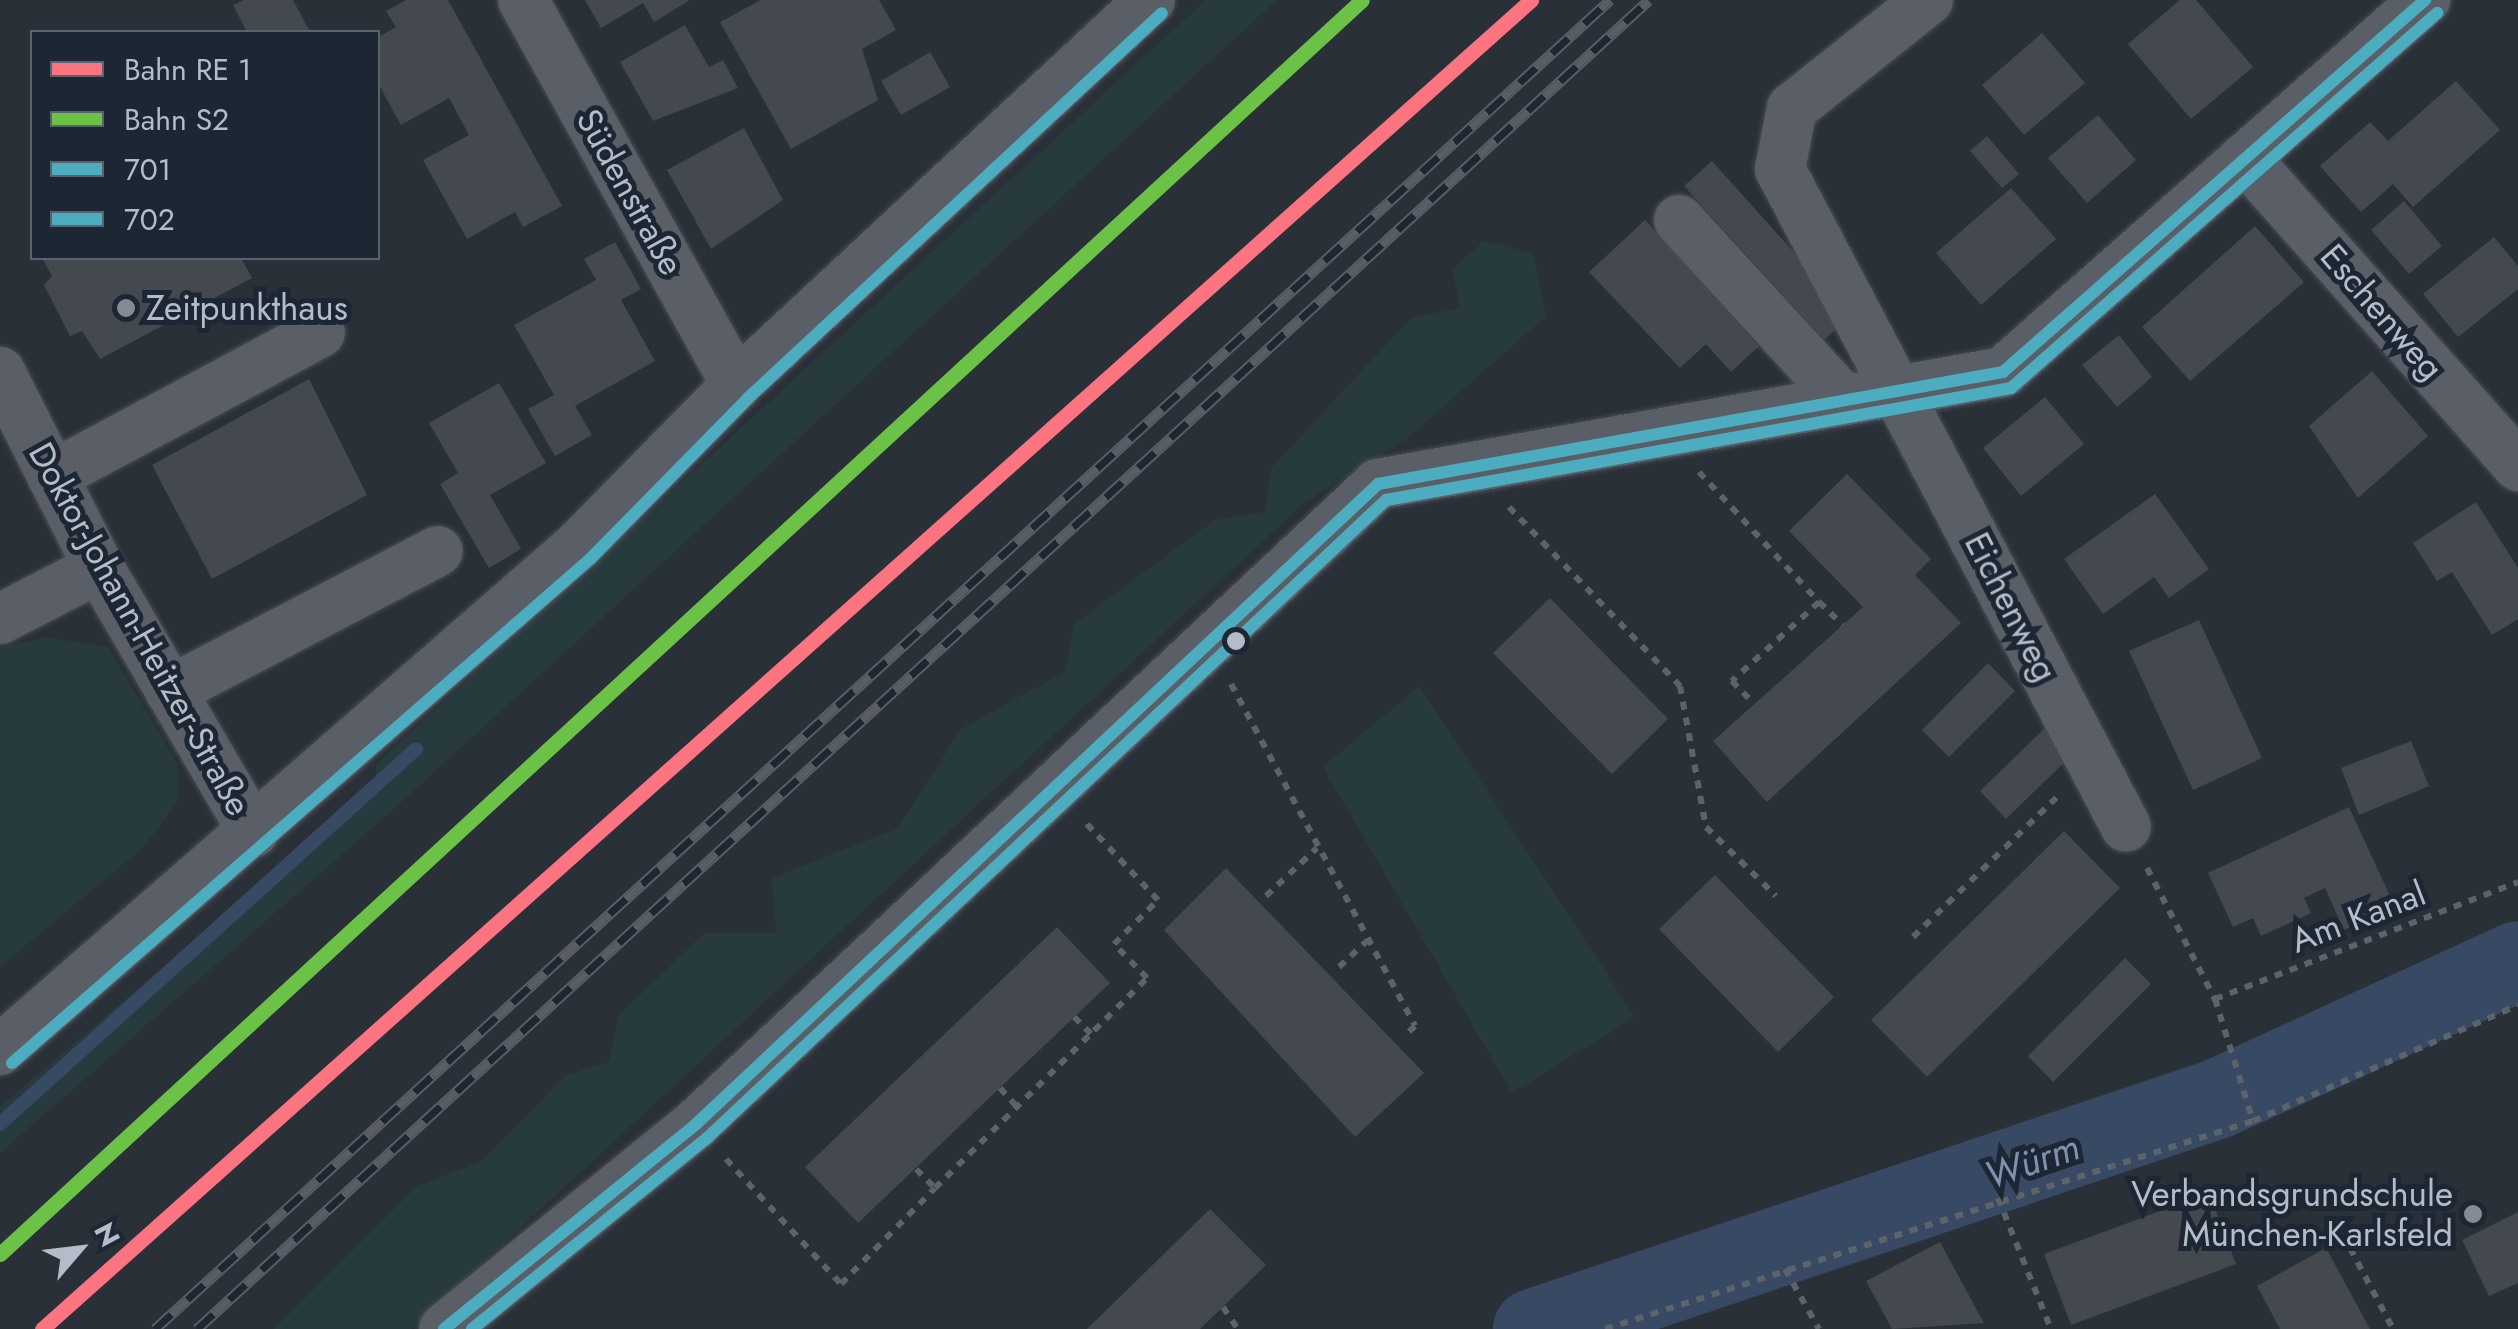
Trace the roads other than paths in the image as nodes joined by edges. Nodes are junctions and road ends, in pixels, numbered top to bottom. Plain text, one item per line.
1 (522, 0) edge
2 (1150, 0) edge
3 (1928, 0) edge
4 (2425, 0) edge
5 (2246, 158) junction
6 (1678, 220) dead end
7 (320, 332) dead end
8 (0, 372) edge
9 (736, 385) junction
10 (1896, 387) junction
11 (1841, 397) junction
12 (2518, 466) edge
13 (52, 476) junction
14 (438, 551) dead end
15 (98, 568) junction
16 (0, 619) edge
17 (170, 691) junction
18 (2126, 827) road end
19 (253, 832) junction
20 (0, 1050) edge
21 (444, 1329) edge

1 - 9 street, Südenstraße
2 - 9 street
3 - 10 street, Eichenweg
4 - 5 street
5 - 10 street
5 - 12 street, Eschenweg
6 - 11 street
7 - 13 street
8 - 13 street, Doktor-Johann-Heitzer-Straße
9 - 19 street
10 - 11 street
10 - 18 street, Eichenweg
11 - 21 street
13 - 15 street, Doktor-Johann-Heitzer-Straße
14 - 17 street
15 - 16 street
15 - 17 street, Doktor-Johann-Heitzer-Straße
17 - 19 street, Doktor-Johann-Heitzer-Straße
19 - 20 street

